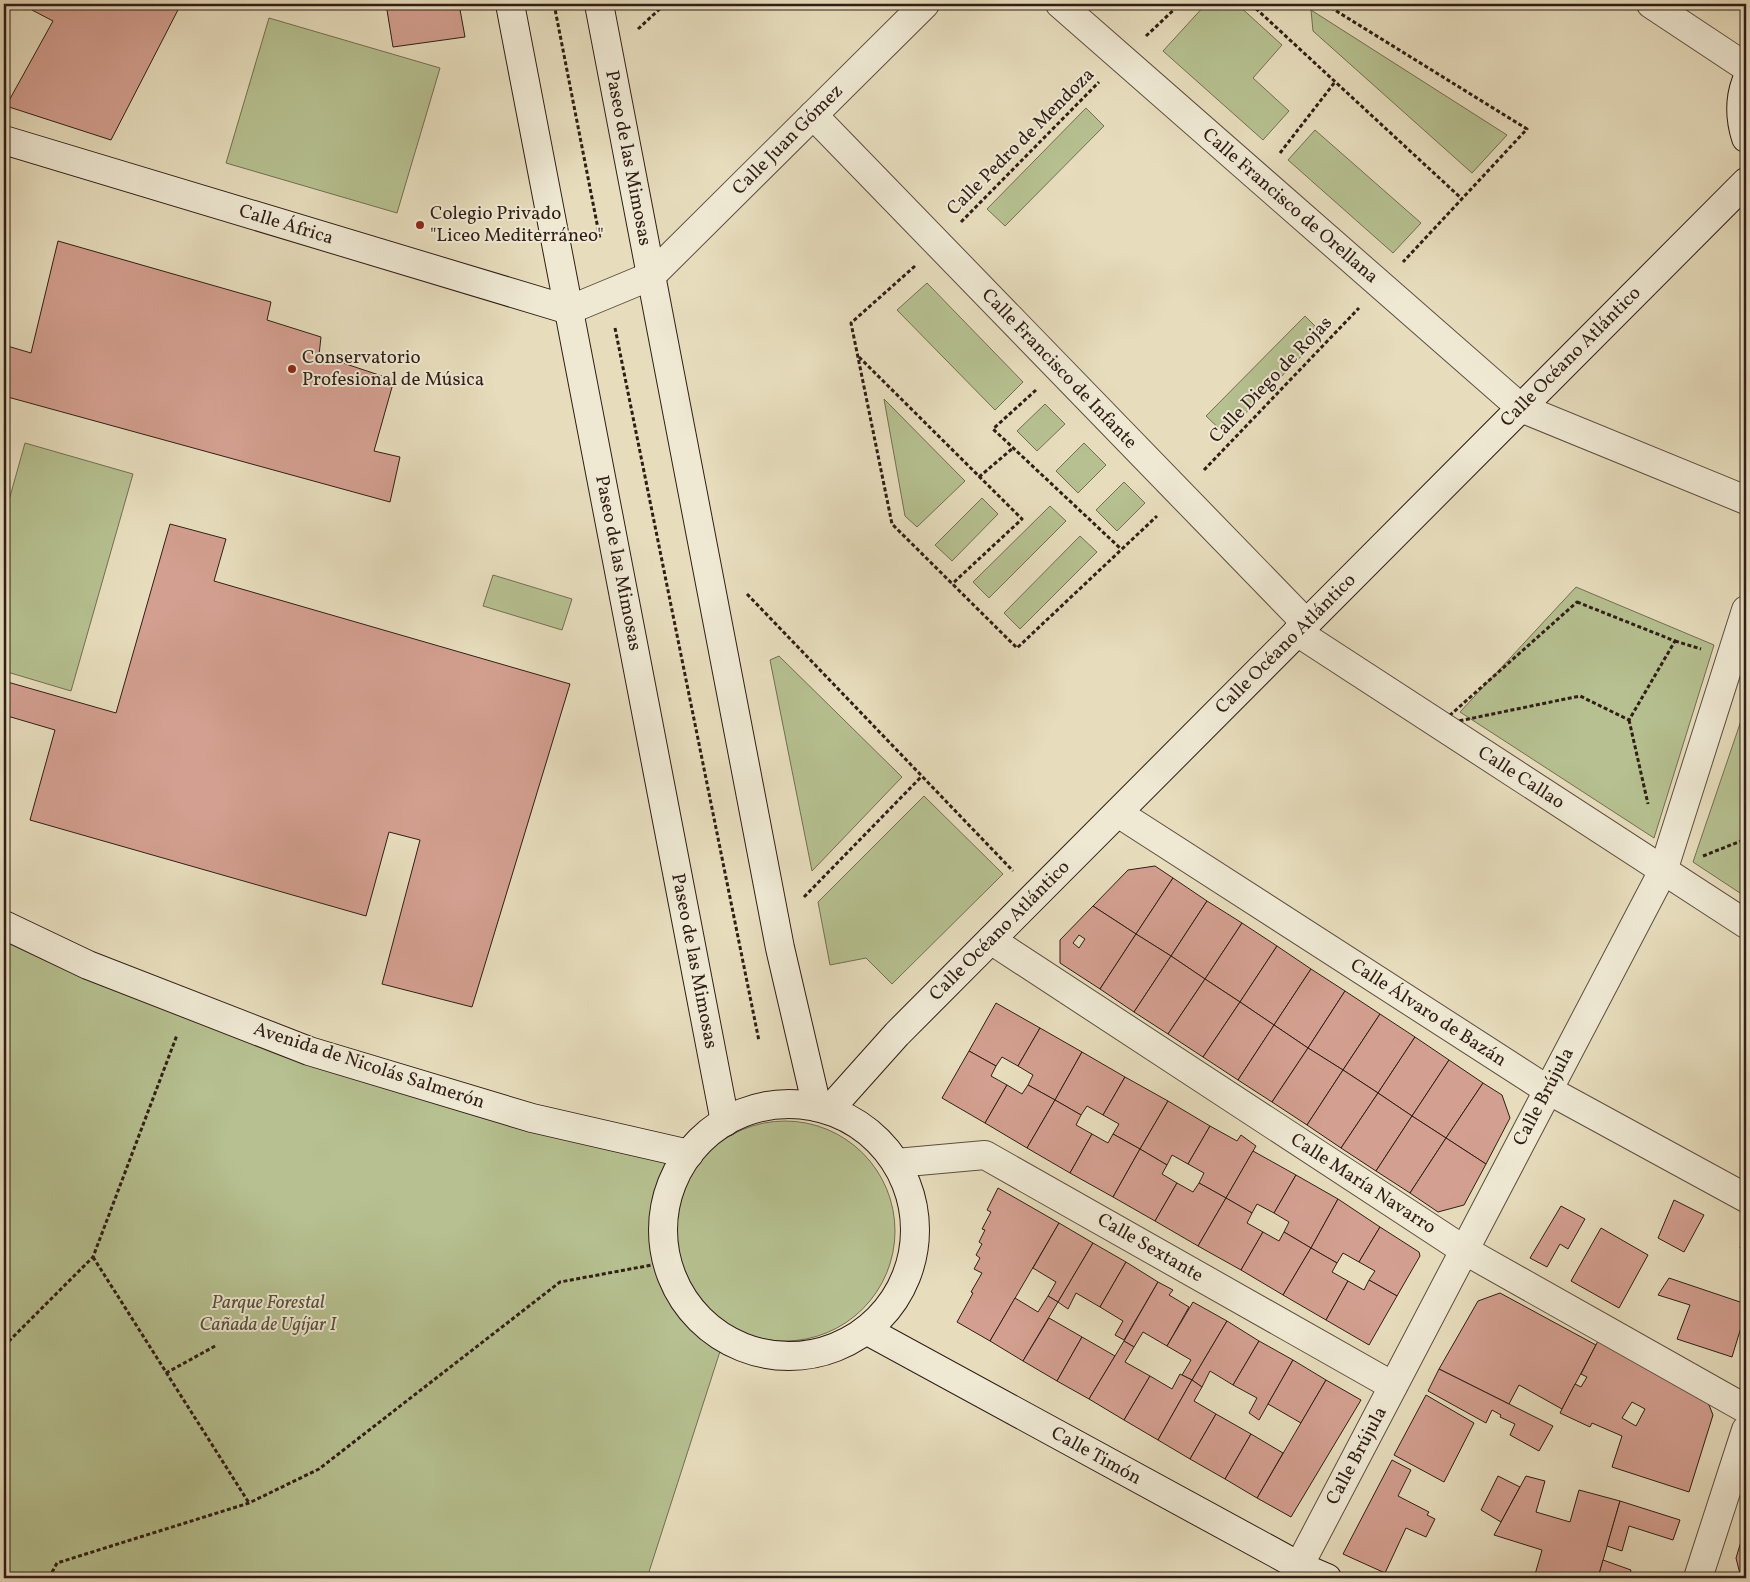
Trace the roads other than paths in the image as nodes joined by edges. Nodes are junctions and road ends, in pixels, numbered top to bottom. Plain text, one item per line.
1 (510, 4) edge
2 (599, 4) edge
3 (925, 4) edge
4 (1060, 4) edge
5 (1651, 4) edge
6 (1746, 67) edge
7 (1746, 82) edge
8 (813, 115) junction
9 (1746, 138) edge
10 (4, 140) edge
11 (1746, 182) edge
12 (651, 276) junction
13 (569, 310) junction
14 (1521, 408) junction
15 (1746, 500) edge
16 (1746, 610) edge
17 (1302, 628) junction
18 (1118, 813) junction
19 (1663, 871) junction
20 (4, 924) edge
21 (1746, 924) edge
22 (991, 940) junction
23 (1548, 1090) junction
24 (823, 1109) junction
25 (725, 1122) junction
26 (689, 1154) junction
27 (896, 1163) junction
28 (1746, 1198) edge
29 (1464, 1250) junction
30 (866, 1330) junction
31 (1393, 1386) junction
32 (1746, 1409) edge
33 (1746, 1430) edge
34 (1299, 1572) edge
35 (1327, 1578) edge
36 (1698, 1578) edge

1 - 13 street, Paseo de las Mimosas
2 - 12 street, Paseo de las Mimosas
3 - 8 street, Calle Juan Gómez
4 - 14 street, Calle Francisco de Orellana
5 - 6 street
7 - 9 street
8 - 12 street, Calle Juan Gómez
8 - 17 street, Calle Francisco de Infante
10 - 13 street, Calle África
11 - 14 street, Calle Océano Atlántico
12 - 13 street
12 - 24 street, Paseo de las Mimosas
13 - 25 street, Paseo de las Mimosas
14 - 15 street, Calle Francisco de Orellana
14 - 17 street, Calle Océano Atlántico
16 - 19 street, Calle Brújula
17 - 18 street, Calle Océano Atlántico
17 - 19 street, Calle Callao
18 - 22 street, Calle Océano Atlántico
18 - 23 street, Calle Álvaro de Bazán
19 - 21 street, Calle Callao
19 - 23 street, Calle Brújula
20 - 26 street, Avenida de Nicolás Salmerón
22 - 24 street, Calle Océano Atlántico
22 - 29 street, Calle María Navarro
23 - 28 street, Calle Álvaro de Bazán
23 - 29 street, Calle Brújula
24 - 25 street
24 - 27 street
25 - 26 street
26 - 30 street
27 - 30 street
27 - 31 street, Calle Sextante
29 - 31 street, Calle Brújula
29 - 32 street, Calle María Navarro
30 - 34 street, Calle Timón
31 - 34 street, Calle Brújula
33 - 36 street
34 - 35 street, Calle Timón

